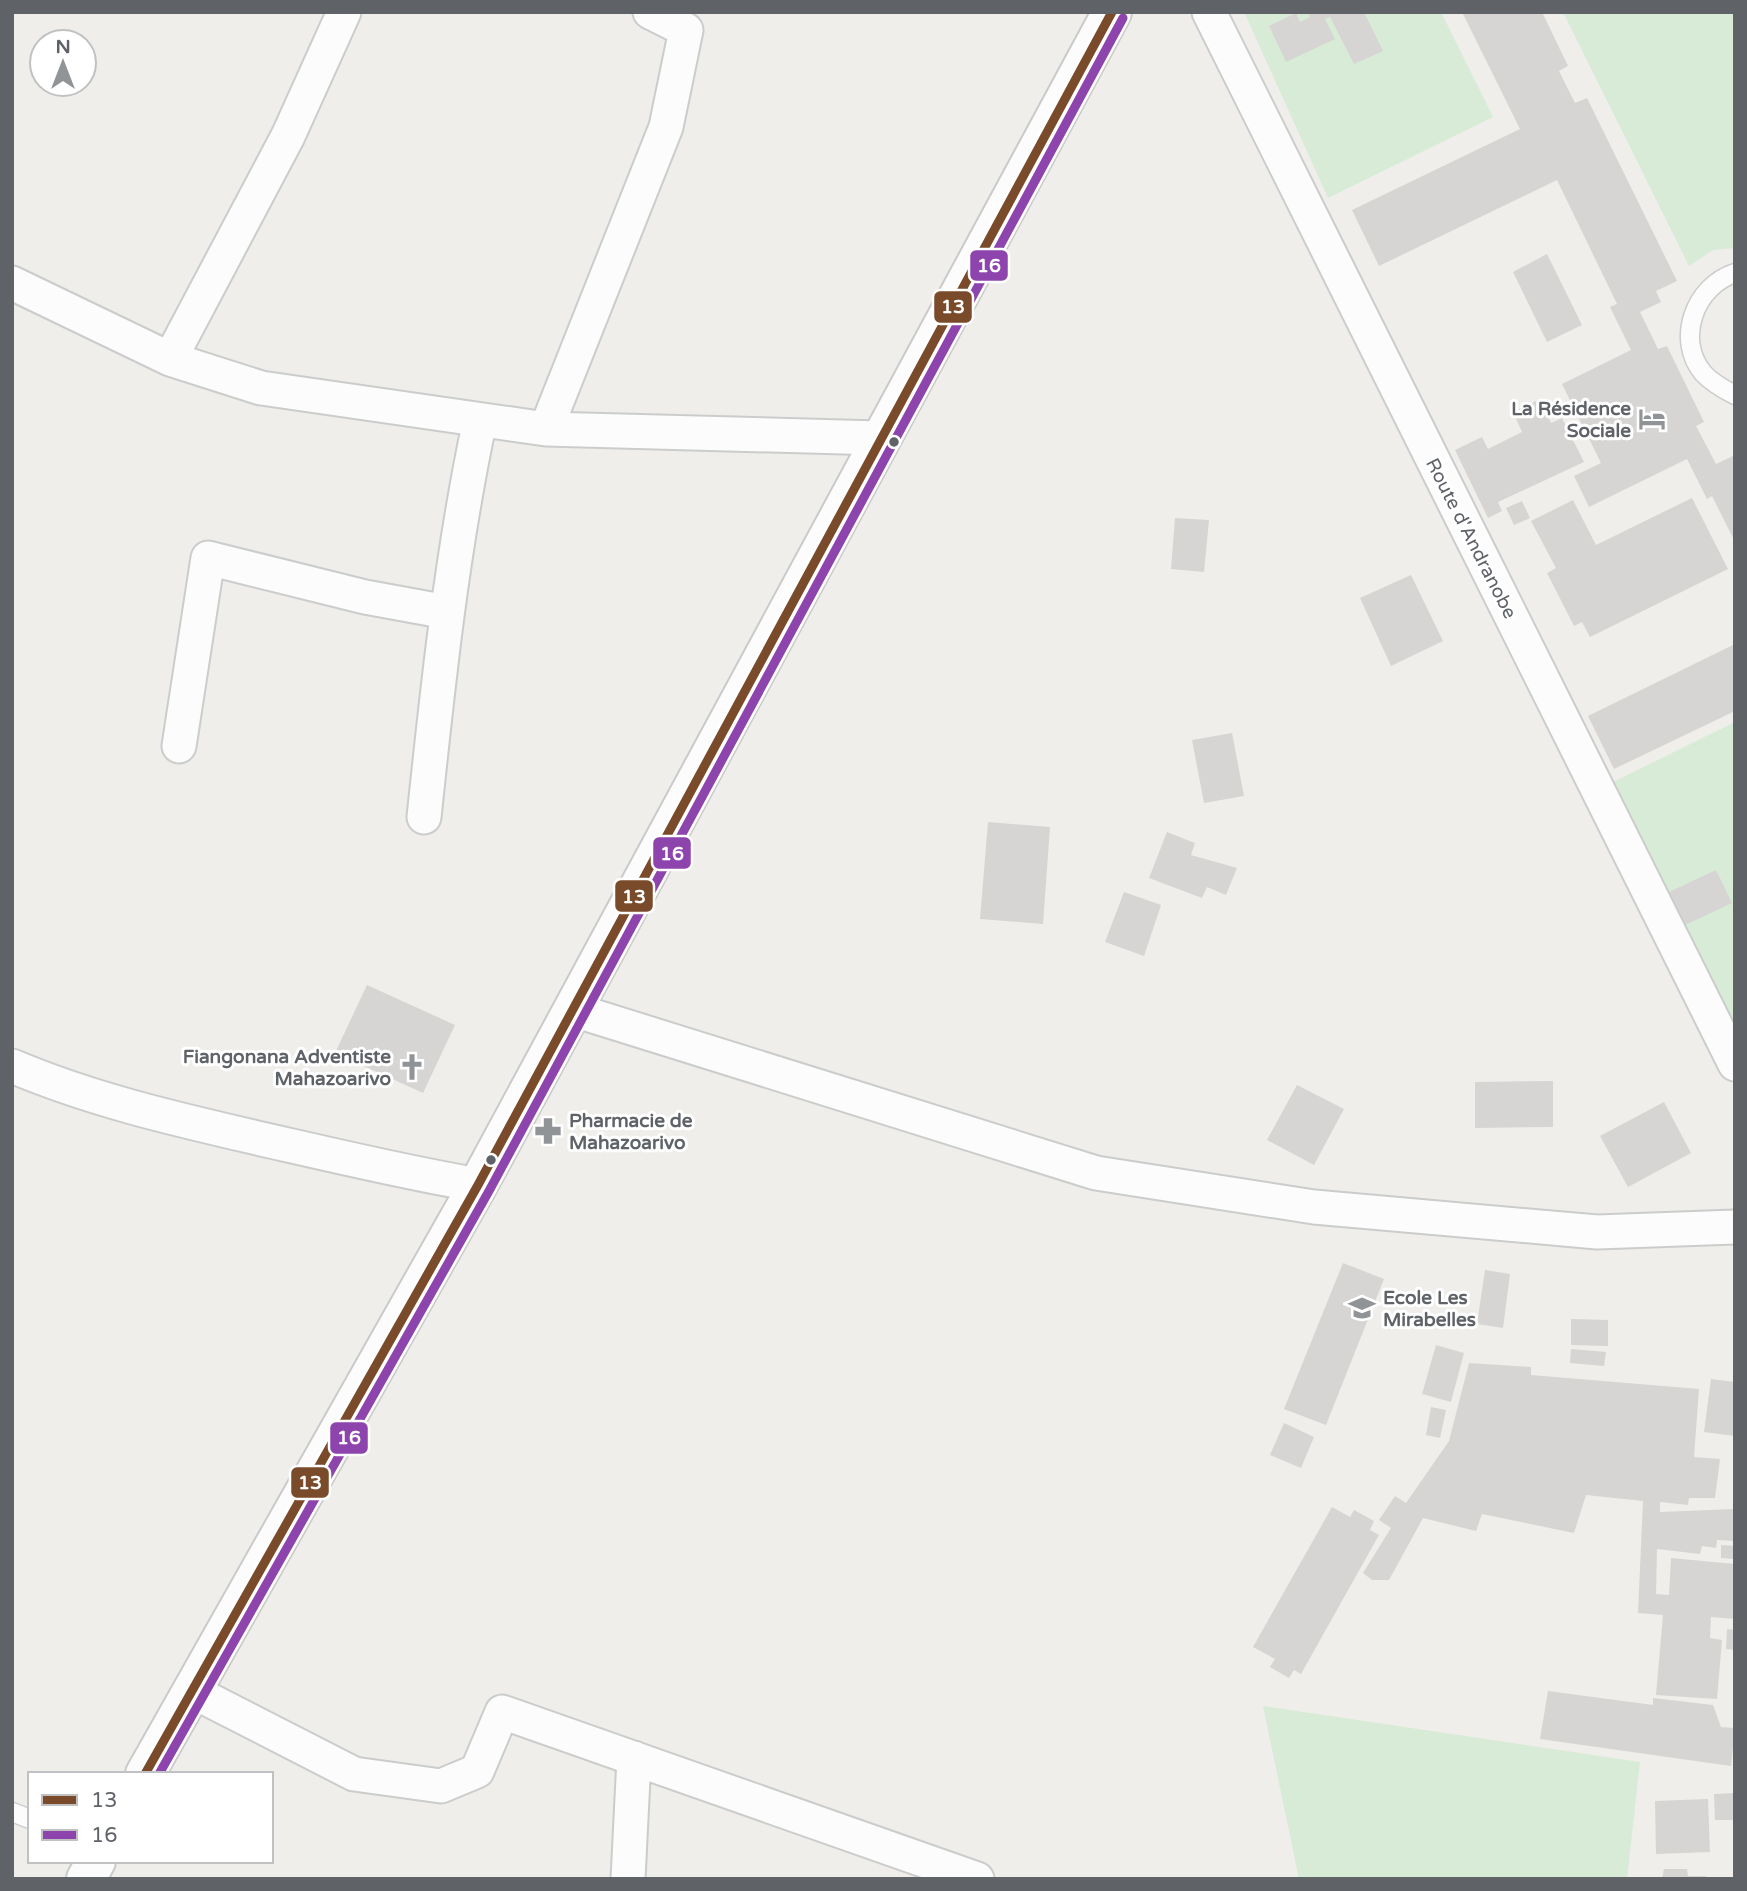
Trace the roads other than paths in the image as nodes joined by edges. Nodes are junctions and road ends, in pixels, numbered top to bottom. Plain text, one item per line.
1 (345, 12) edge
2 (650, 12) edge
3 (1112, 12) edge
4 (1209, 12) edge
5 (1735, 273) edge
6 (12, 283) edge
7 (170, 359) junction
8 (1735, 395) edge
9 (480, 420) junction
10 (546, 429) junction
11 (880, 438) junction
12 (447, 612) junction
13 (179, 746) dead end
14 (424, 817) dead end
15 (574, 1010) junction
16 (1735, 1064) edge
17 (12, 1066) edge
18 (478, 1185) junction
19 (1735, 1227) edge
20 (192, 1691) junction
21 (634, 1758) junction
22 (146, 1772) edge
23 (95, 1863) edge
24 (86, 1879) edge
25 (628, 1879) edge
26 (976, 1879) edge

1 - 7 street
2 - 10 street
3 - 11 street
4 - 16 street, Route d'Andranobe
5 - 8 lane
6 - 7 street
7 - 9 street
9 - 10 street
9 - 12 street
10 - 11 street
11 - 15 street
12 - 13 street
12 - 14 street
15 - 18 street
15 - 19 street
17 - 18 street
18 - 20 street
20 - 21 street
20 - 22 street
21 - 25 street
21 - 26 street
23 - 24 street

